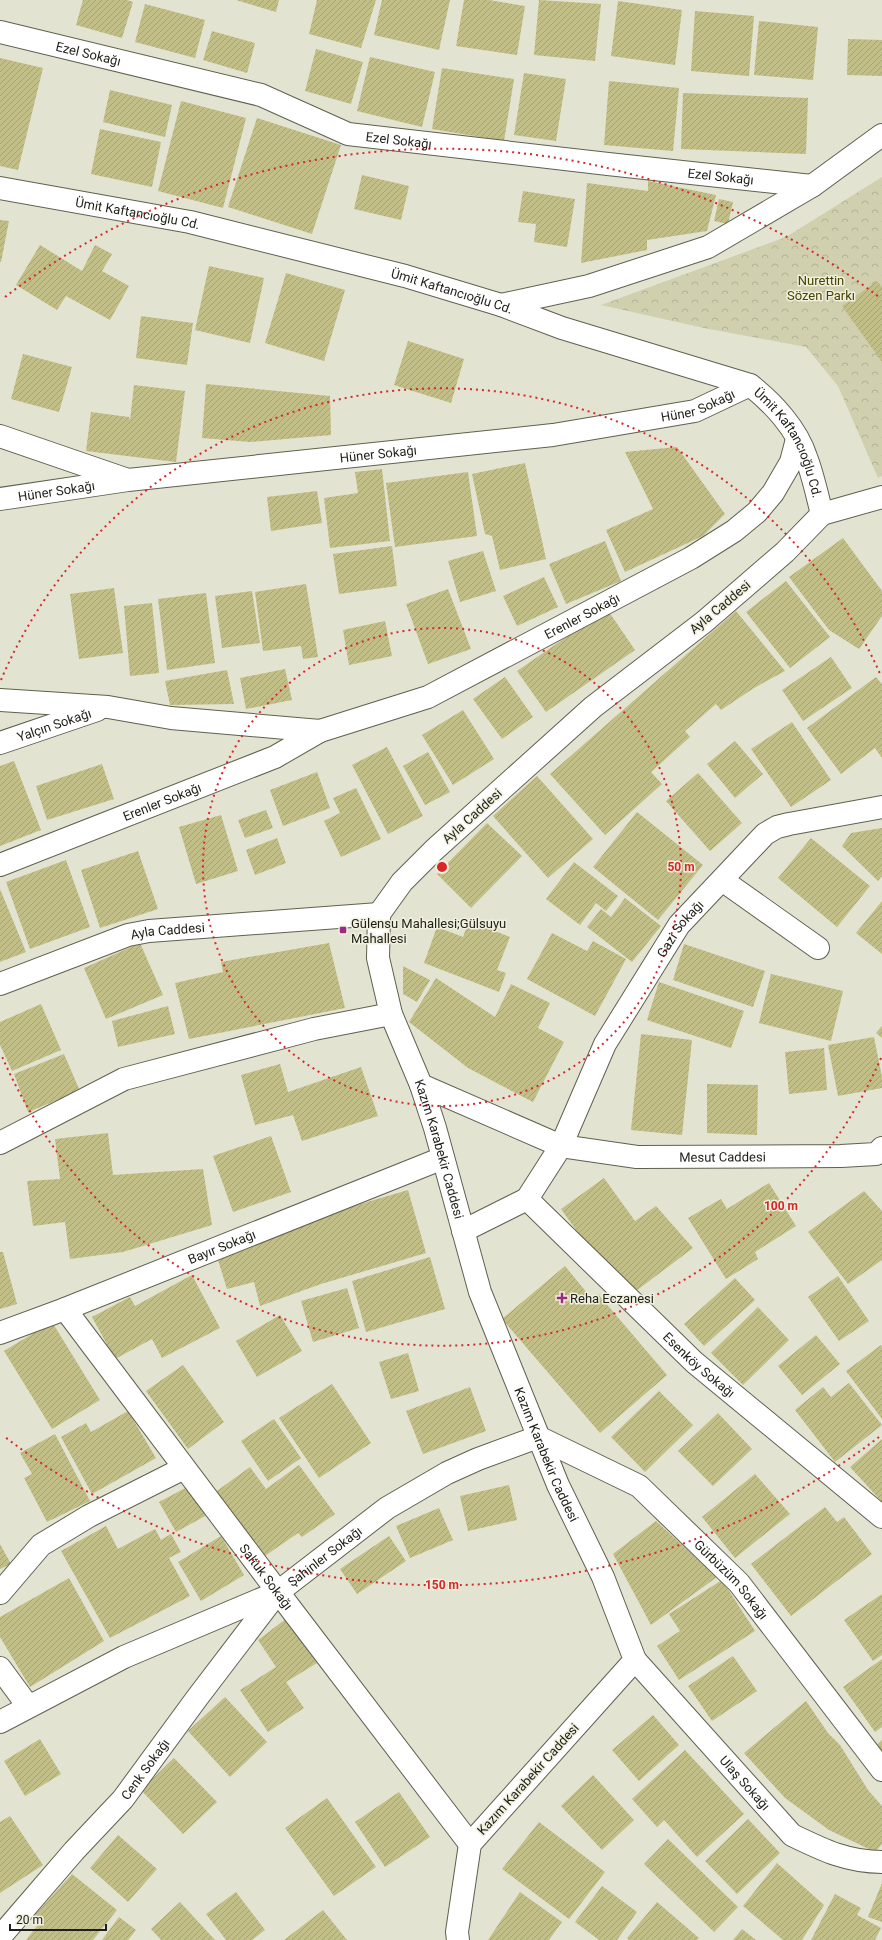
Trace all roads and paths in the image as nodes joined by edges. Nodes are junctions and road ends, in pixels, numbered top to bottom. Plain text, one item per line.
1 (0, 32) edge
2 (882, 135) edge
3 (812, 186) junction
4 (0, 188) edge
5 (501, 305) junction
6 (750, 386) junction
7 (0, 436) edge
8 (797, 439) junction
9 (128, 480) junction
10 (882, 497) edge
11 (0, 500) edge
12 (822, 514) junction
13 (0, 700) edge
14 (108, 707) junction
15 (320, 731) junction
16 (0, 743) edge
17 (882, 807) edge
18 (0, 865) edge
19 (722, 880) junction
20 (379, 914) junction
21 (818, 948) dead end
22 (0, 984) edge
23 (391, 1014) junction
24 (421, 1085) junction
25 (0, 1143) edge
26 (561, 1146) junction
27 (880, 1155) edge
28 (443, 1158) junction
29 (527, 1199) junction
30 (463, 1231) junction
31 (65, 1309) junction
32 (0, 1333) edge
33 (538, 1437) junction
34 (184, 1468) junction
35 (882, 1517) edge
36 (278, 1592) junction
37 (0, 1593) edge
38 (635, 1660) junction
39 (0, 1668) edge
40 (28, 1706) junction
41 (0, 1722) edge
42 (882, 1770) edge
43 (470, 1844) junction
44 (882, 1862) edge
45 (0, 1937) edge
46 (458, 1940) edge

1 - 3 street, Ezel Sokağı
2 - 3 street
3 - 5 street
4 - 5 street, Ümit Kaftancıoğlu Cd.
5 - 6 street, Ümit Kaftancıoğlu Cd.
6 - 8 street, Ümit Kaftancıoğlu Cd.
6 - 9 street, Hüner Sokağı
7 - 9 street
8 - 12 street, Ümit Kaftancıoğlu Cd.
8 - 15 street, Erenler Sokağı
9 - 11 street, Hüner Sokağı
10 - 12 street
12 - 20 street, Ayla Caddesi
13 - 14 street, Erenler Sokağı
14 - 15 street, Erenler Sokağı
14 - 16 street, Yalçın Sokağı
15 - 18 street, Erenler Sokağı
17 - 19 street, Gazi Sokağı
19 - 21 street
19 - 26 street, Gazi Sokağı
20 - 22 street, Ayla Caddesi
20 - 23 street, Kazım Karabekir Caddesi
23 - 24 street, Kazım Karabekir Caddesi
23 - 25 street
24 - 26 street, Mesut Caddesi
24 - 28 street, Kazım Karabekir Caddesi
26 - 27 street, Mesut Caddesi
26 - 29 street, Gazi Sokağı
28 - 30 street, Kazım Karabekir Caddesi
28 - 31 street, Bayır Sokağı
29 - 30 street
29 - 35 street, Esenköy Sokağı
30 - 33 street, Kazım Karabekir Caddesi
31 - 32 street, Bayır Sokağı
31 - 34 street, Saltuk Sokağı
33 - 36 street, Şahinler Sokağı
33 - 38 street, Kazım Karabekir Caddesi
33 - 42 street, Gürbüzüm Sokağı
34 - 36 street, Saltuk Sokağı
34 - 37 street
36 - 40 street, Şahinler Sokağı
36 - 43 street, Saltuk Sokağı
36 - 45 street, Cenk Sokağı
38 - 43 street, Kazım Karabekir Caddesi
38 - 44 street, Ulaş Sokağı
39 - 40 street
40 - 41 street, Şahinler Sokağı
43 - 46 street, Kazım Karabekir Caddesi

